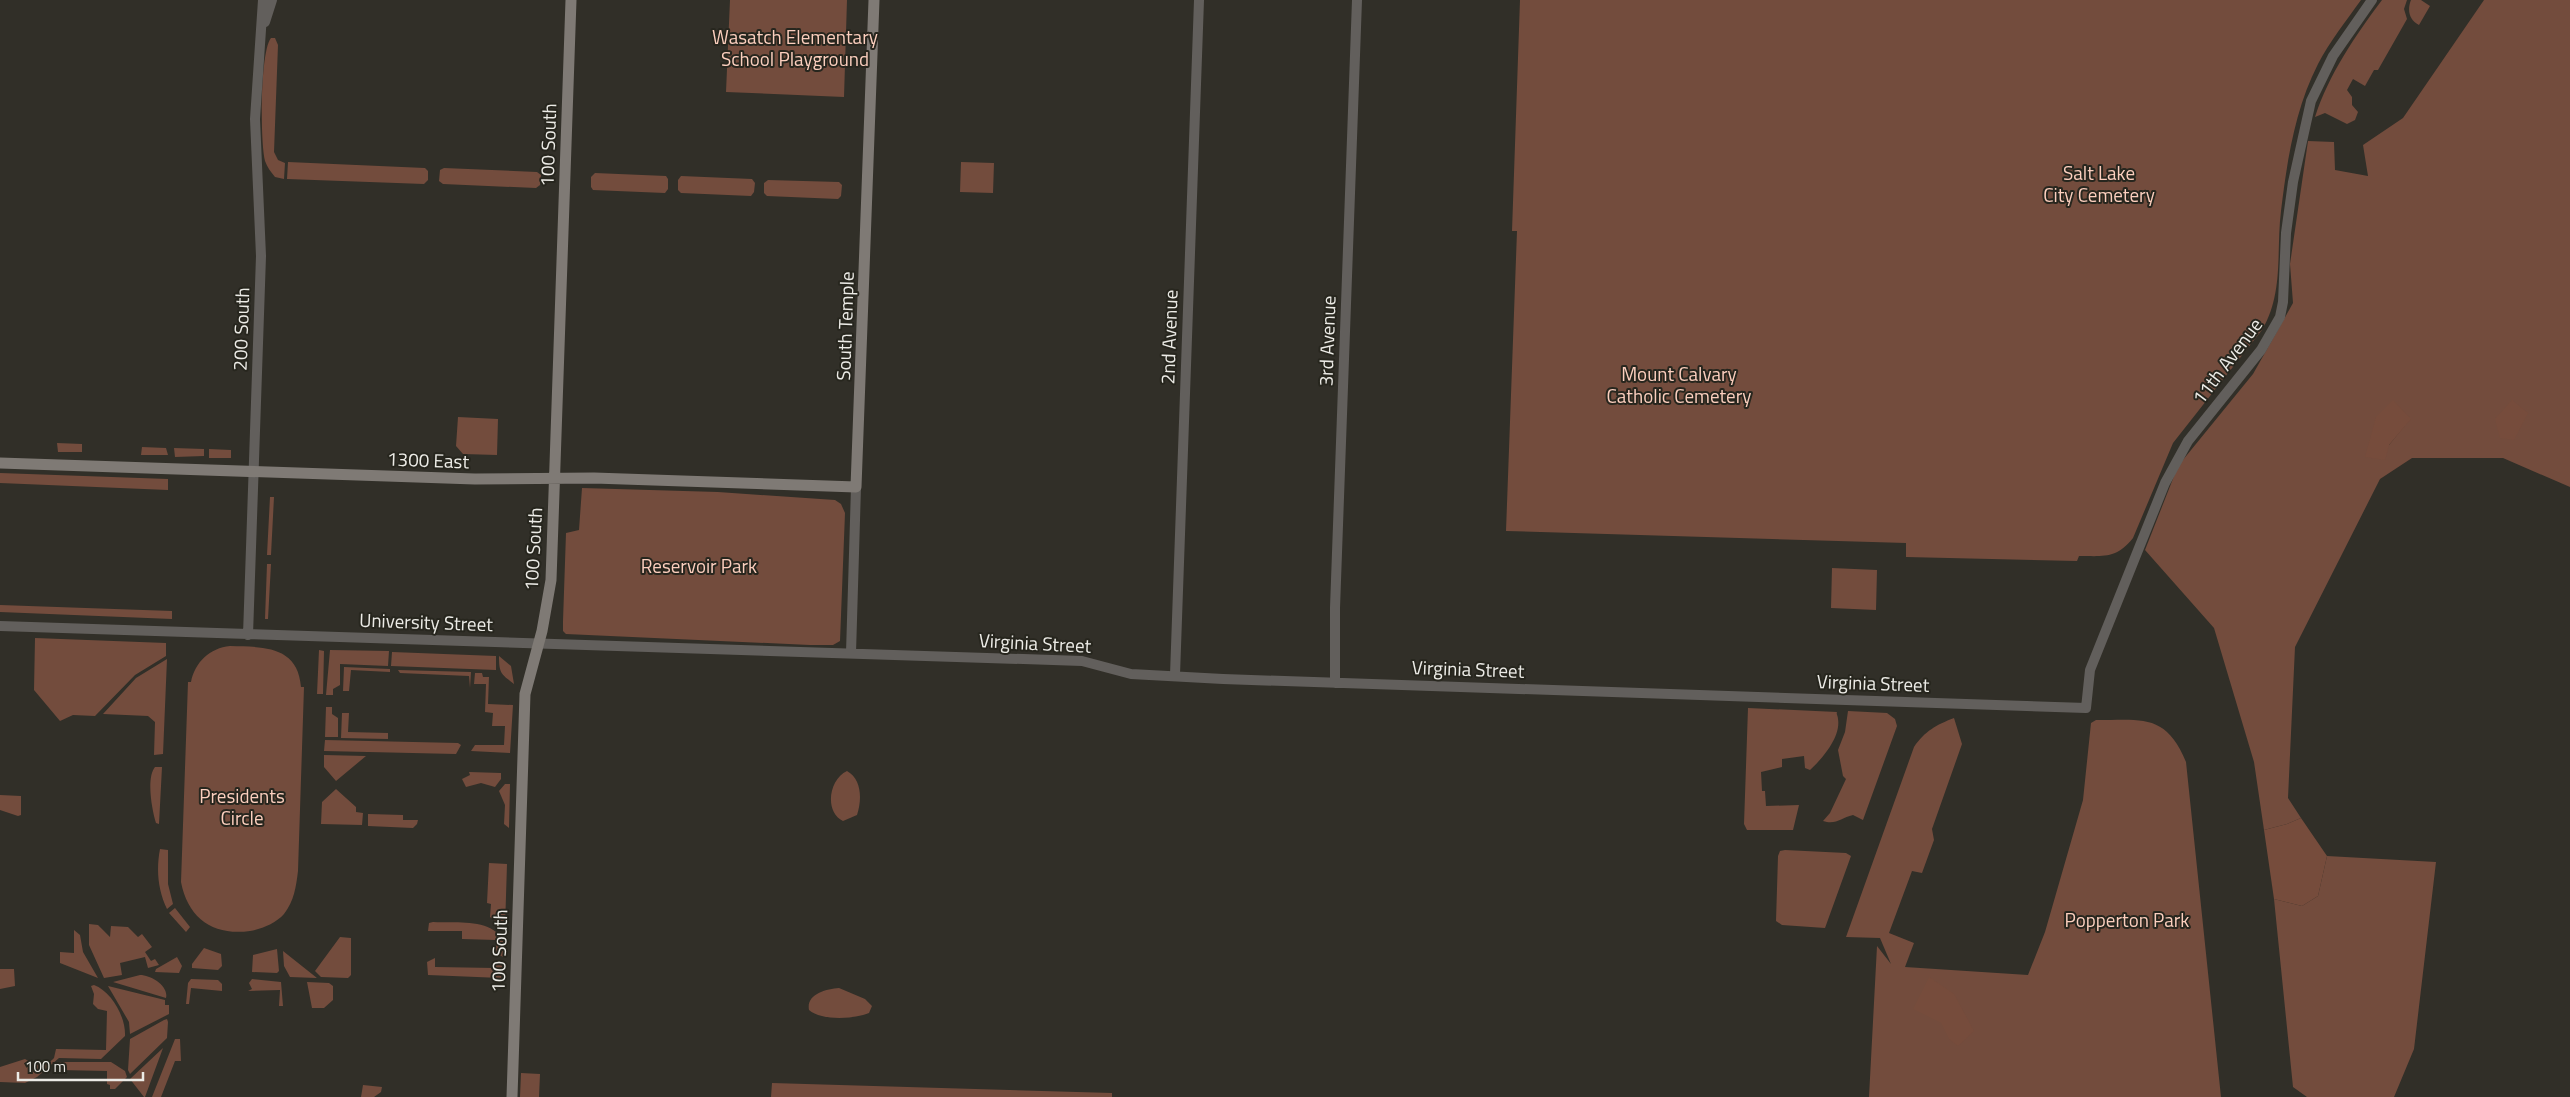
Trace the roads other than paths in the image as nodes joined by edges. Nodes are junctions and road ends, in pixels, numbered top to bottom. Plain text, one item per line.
1 (263, 0) edge
2 (272, 0) edge
3 (571, 0) edge
4 (874, 0) edge
5 (1199, 0) edge
6 (1356, 0) edge
7 (2372, 0) edge
8 (263, 25) junction
9 (0, 463) edge
10 (254, 472) junction
11 (555, 478) junction
12 (856, 487) junction
13 (0, 626) edge
14 (248, 635) junction
15 (538, 643) junction
16 (851, 653) junction
17 (1175, 675) junction
18 (1335, 682) junction
19 (2086, 708) joint
20 (512, 1097) edge

1 - 8 street, 200 South
2 - 8 street, 200 South
3 - 11 main road, 100 South
4 - 12 main road, South Temple
5 - 17 street, 2nd Avenue
6 - 18 street, 3rd Avenue
7 - 19 street, 11th Avenue
8 - 10 street, 200 South
9 - 10 main road, 1300 East
10 - 11 main road, 1300 East
10 - 14 street, 200 South
11 - 12 main road, 1300 East
11 - 15 main road, 100 South
12 - 16 street, South Temple
13 - 14 street, University Street
14 - 15 street, University Street
15 - 16 street, University Street
15 - 20 main road, 100 South
16 - 17 street, Virginia Street
17 - 18 street, Virginia Street
18 - 19 street, Virginia Street

